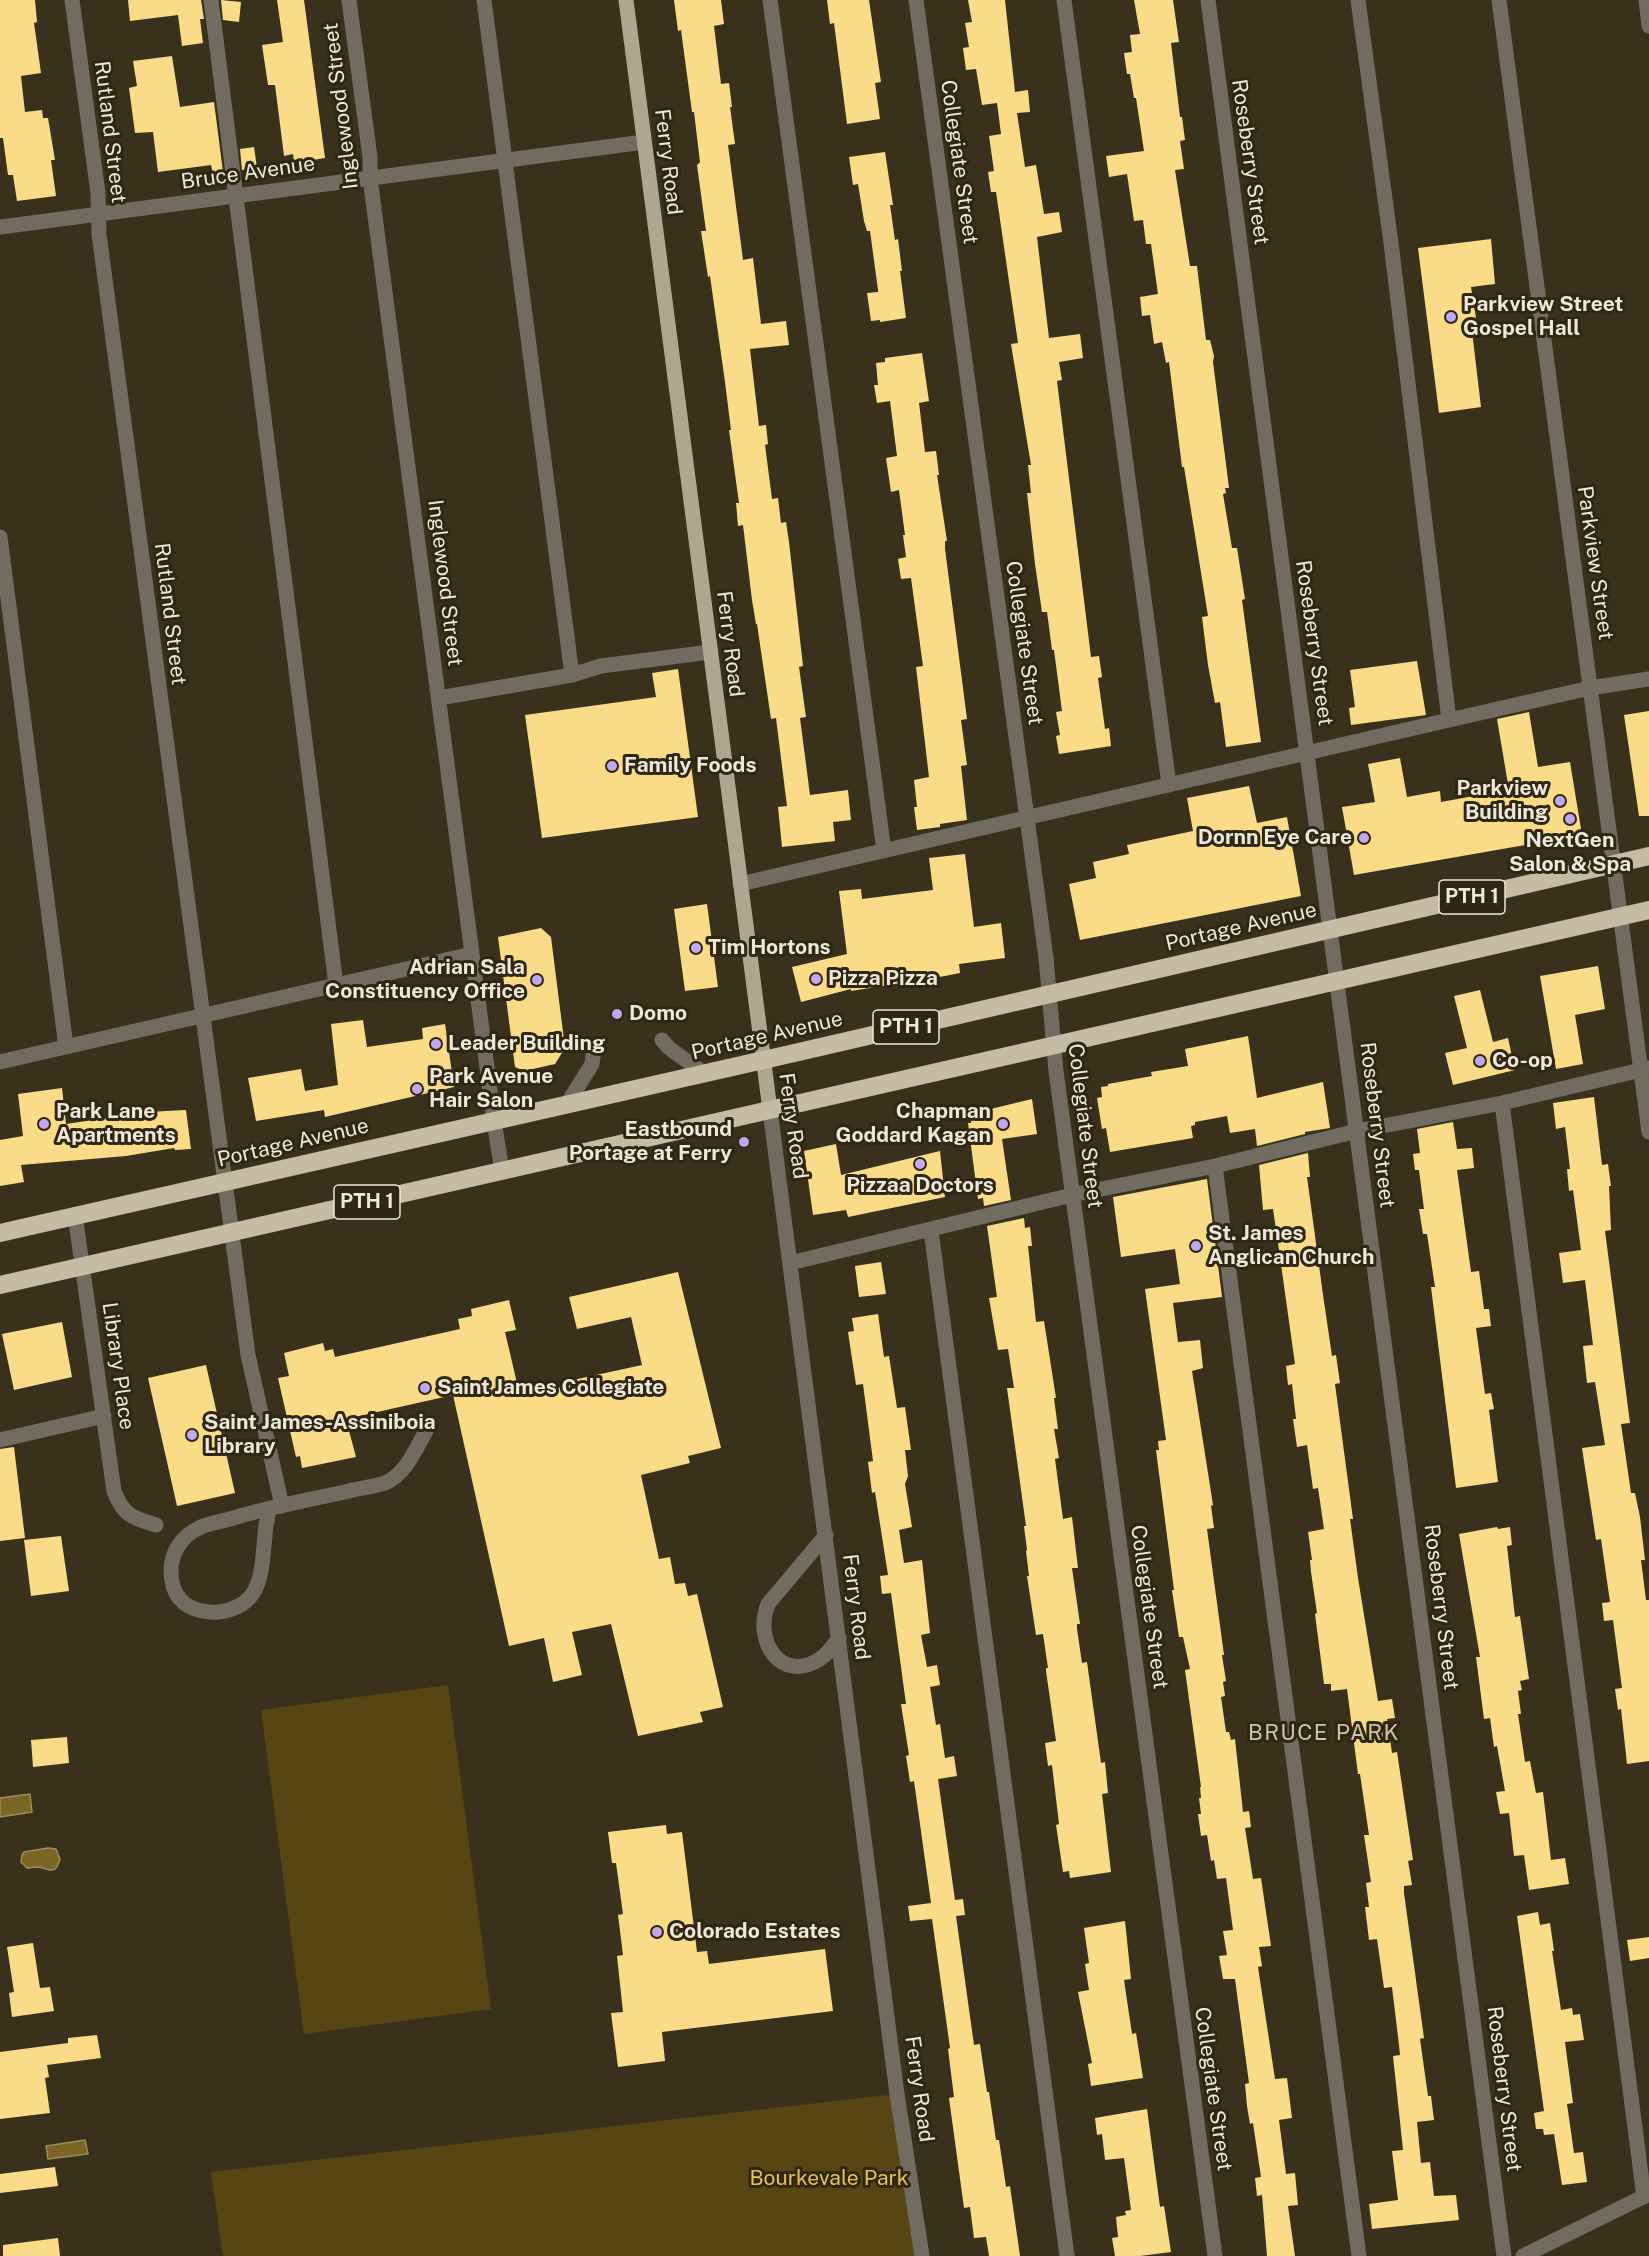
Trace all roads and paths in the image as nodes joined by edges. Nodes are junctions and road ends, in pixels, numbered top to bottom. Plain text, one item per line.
1 (72, 0) edge
2 (211, 0) edge
3 (349, 0) edge
4 (484, 0) edge
5 (626, 0) edge
6 (770, 0) edge
7 (916, 0) edge
8 (1064, 0) edge
9 (1208, 0) edge
10 (1358, 0) edge
11 (1499, 0) edge
12 (1646, 0) edge
13 (1649, 26) edge
14 (644, 142) junction
15 (506, 161) junction
16 (370, 178) junction
17 (237, 196) junction
18 (100, 214) junction
19 (0, 227) edge
20 (0, 537) edge
21 (710, 652) junction
22 (572, 675) junction
23 (1649, 679) edge
24 (1590, 688) junction
25 (439, 698) junction
26 (1449, 720) junction
27 (1307, 752) junction
28 (1168, 785) junction
29 (1026, 818) junction
30 (884, 851) junction
31 (1649, 856) edge
32 (1614, 864) junction
33 (740, 884) junction
34 (1649, 910) edge
35 (1620, 916) junction
36 (1330, 930) junction
37 (472, 954) junction
38 (1337, 980) junction
39 (336, 985) junction
40 (1049, 993) junction
41 (202, 1016) junction
42 (662, 1040) dead end
43 (1053, 1044) junction
44 (66, 1047) junction
45 (593, 1056) dead end
46 (763, 1060) junction
47 (0, 1062) edge
48 (1645, 1069) edge
49 (705, 1074) junction
50 (1502, 1103) junction
51 (567, 1104) junction
52 (770, 1110) junction
53 (494, 1121) junction
54 (1357, 1131) junction
55 (1649, 1132) edge
56 (1215, 1166) junction
57 (502, 1171) junction
58 (224, 1181) junction
59 (1072, 1195) junction
60 (75, 1215) junction
61 (932, 1230) junction
62 (0, 1233) edge
63 (232, 1233) junction
64 (790, 1263) junction
65 (83, 1266) junction
66 (0, 1285) edge
67 (104, 1416) junction
68 (426, 1431) dead end
69 (0, 1440) edge
70 (276, 1507) junction
71 (156, 1524) dead end
72 (826, 1535) junction
73 (839, 1638) junction
74 (1646, 2196) edge
75 (922, 2256) edge
76 (1067, 2256) edge
77 (1215, 2256) edge
78 (1359, 2256) edge
79 (1504, 2256) edge
80 (1523, 2256) edge

1 - 18 street, Rutland Street
2 - 17 street
3 - 16 street, Inglewood Street
4 - 15 street
5 - 14 main road, Ferry Road
6 - 30 street
7 - 29 street, Collegiate Street
8 - 28 street
9 - 27 street, Roseberry Street
10 - 26 street
11 - 24 street, Parkview Street
12 - 13 street
14 - 15 street, Bruce Avenue
14 - 21 main road, Ferry Road
15 - 16 street, Bruce Avenue
15 - 22 street
16 - 17 street, Bruce Avenue
16 - 25 street, Inglewood Street
17 - 18 street, Bruce Avenue
17 - 39 street
18 - 19 street, Bruce Avenue
18 - 41 street, Rutland Street
20 - 44 street
21 - 22 street
21 - 33 main road, Ferry Road
22 - 25 street
23 - 24 street
24 - 26 street
24 - 32 street, Parkview Street
25 - 37 street, Inglewood Street
26 - 27 street
27 - 28 street
27 - 36 street, Roseberry Street
28 - 29 street
29 - 30 street
29 - 40 street, Collegiate Street
30 - 33 street
31 - 32 highway, Portage Avenue / PTH 1
32 - 35 street, Parkview Street
32 - 36 highway, Portage Avenue / PTH 1
33 - 46 main road, Ferry Road
34 - 35 highway, PTH 1
35 - 38 highway, PTH 1
35 - 48 street, Parkview Street
36 - 38 street, Roseberry Street
36 - 40 highway, Portage Avenue / PTH 1
37 - 39 street
37 - 53 street, Inglewood Street
38 - 43 highway, PTH 1
38 - 54 street, Roseberry Street
39 - 41 street
40 - 43 street, Collegiate Street
40 - 46 highway, Portage Avenue / PTH 1
41 - 44 street
41 - 58 street, Rutland Street
42 - 49 street
43 - 52 highway, PTH 1
43 - 59 street, Collegiate Street
44 - 47 street
45 - 51 street
46 - 49 highway, Portage Avenue / PTH 1
46 - 52 main road, Ferry Road
48 - 50 street
48 - 55 street, Parkview Street
49 - 51 highway, Portage Avenue / PTH 1
50 - 54 street
50 - 74 street
51 - 53 highway, Portage Avenue / PTH 1
52 - 57 highway, PTH 1
52 - 64 street, Ferry Road
53 - 57 street, Inglewood Street
53 - 58 highway, Portage Avenue / PTH 1
54 - 56 street
54 - 79 street, Roseberry Street
56 - 59 street
56 - 78 street
57 - 63 highway, PTH 1
58 - 60 highway, Portage Avenue / PTH 1
58 - 63 street, Rutland Street
59 - 61 street
59 - 77 street, Collegiate Street
60 - 62 highway, Portage Avenue / PTH 1
60 - 65 street, Library Place
61 - 64 street
61 - 76 street
63 - 65 highway, PTH 1
63 - 70 street, Rutland Street
64 - 72 street, Ferry Road
65 - 66 highway, PTH 1
65 - 67 street, Library Place
67 - 69 street
67 - 71 street, Library Place
68 - 70 street
70 - 70 street
72 - 73 street, Ferry Road
72 - 73 street
73 - 75 street, Ferry Road
74 - 80 street

